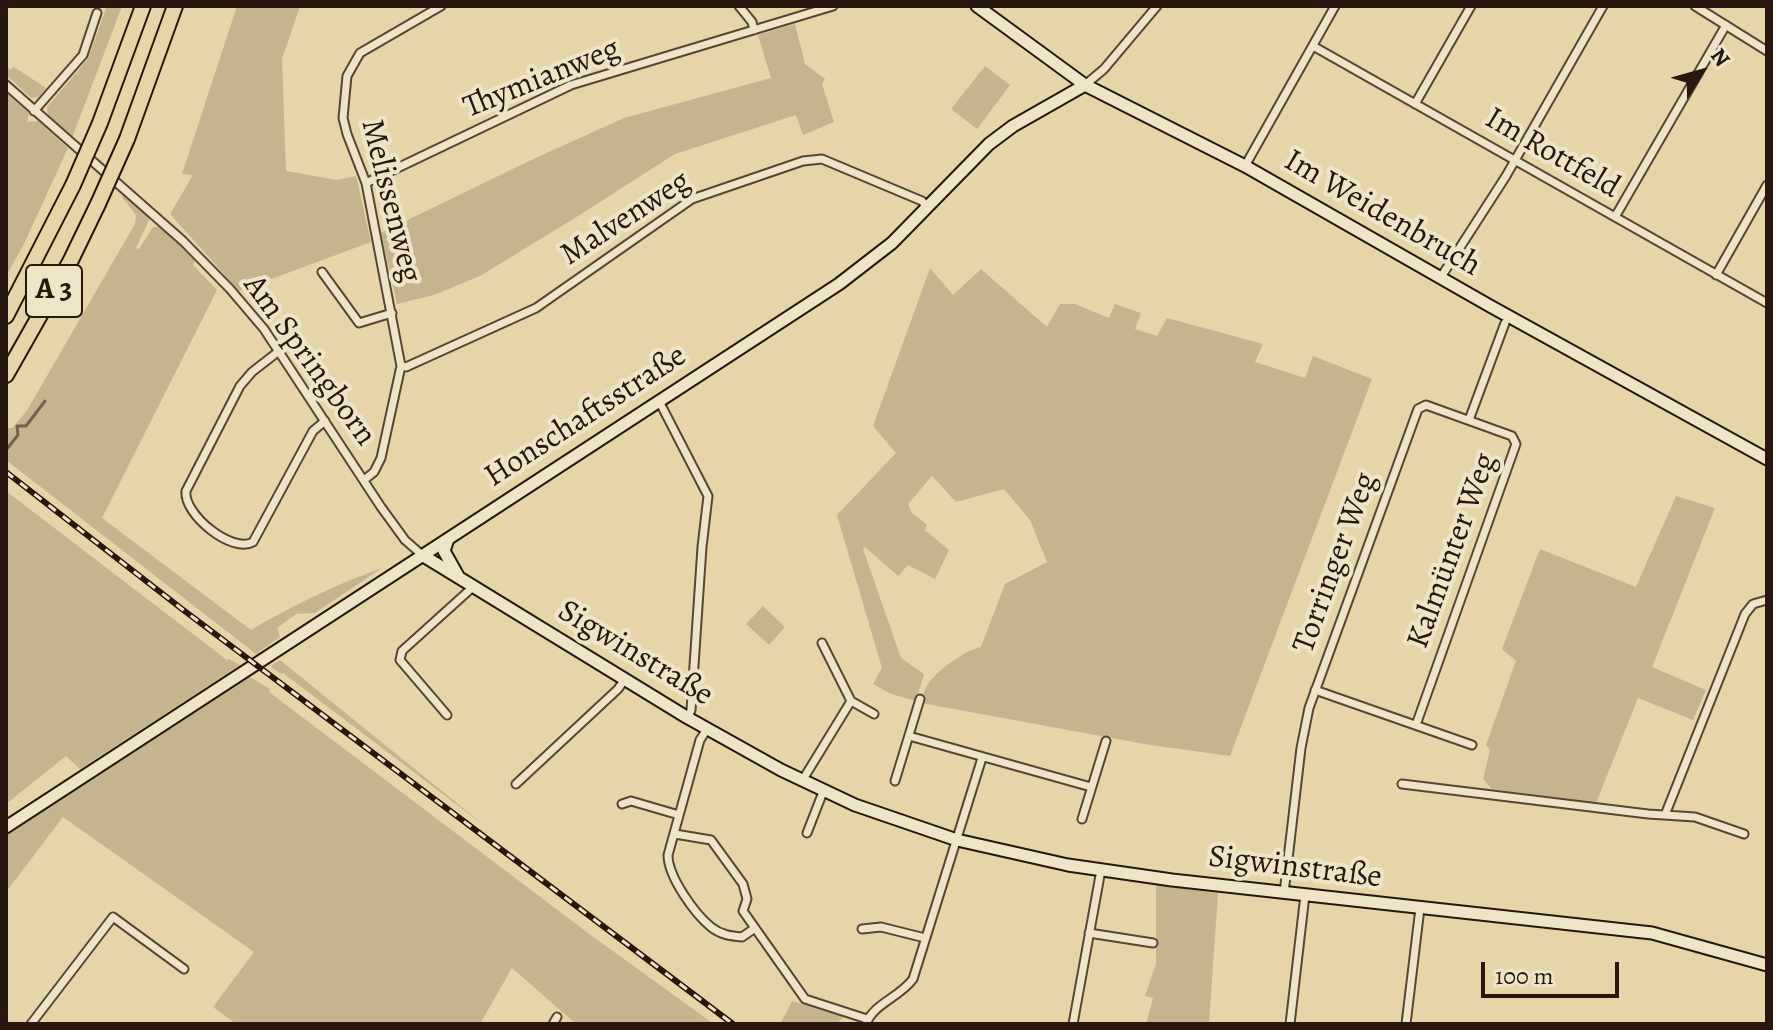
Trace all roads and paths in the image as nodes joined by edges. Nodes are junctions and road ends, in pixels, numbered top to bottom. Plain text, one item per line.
1 (143, 6) edge
2 (175, 6) edge
3 (441, 6) edge
4 (739, 6) edge
5 (833, 6) edge
6 (977, 6) edge
7 (1157, 6) edge
8 (1335, 6) edge
9 (1471, 6) edge
10 (1603, 6) edge
11 (1695, 6) edge
12 (97, 13) dead end
13 (1726, 25) junction
14 (754, 30) junction
15 (1313, 46) junction
16 (1767, 51) edge
17 (6, 85) edge
18 (1085, 85) junction
19 (1415, 104) junction
20 (34, 111) junction
21 (1515, 161) junction
22 (1245, 166) junction
23 (366, 183) junction
24 (1767, 185) edge
25 (928, 208) junction
26 (1615, 217) junction
27 (322, 272) dead end
28 (1716, 275) junction
29 (1441, 277) junction
30 (1767, 303) edge
31 (392, 313) junction
32 (6, 316) edge
33 (1505, 323) dead end
34 (279, 351) junction
35 (401, 366) junction
36 (6, 375) edge
37 (659, 401) junction
38 (1469, 420) junction
39 (325, 421) junction
40 (1767, 459) edge
41 (364, 480) junction
42 (448, 539) junction
43 (422, 555) junction
44 (458, 577) junction
45 (474, 586) junction
46 (1767, 600) edge
47 (822, 643) dead end
48 (625, 679) junction
49 (1315, 690) junction
50 (920, 699) dead end
51 (851, 701) junction
52 (874, 714) dead end
53 (447, 715) dead end
54 (688, 718) junction
55 (1416, 725) junction
56 (707, 729) junction
57 (909, 736) junction
58 (1106, 741) dead end
59 (1472, 745) dead end
60 (982, 758) junction
61 (802, 781) junction
62 (895, 781) dead end
63 (516, 784) dead end
64 (1402, 784) dead end
65 (1091, 787) junction
66 (823, 792) junction
67 (622, 804) dead end
68 (679, 815) junction
69 (1665, 815) junction
70 (1082, 819) dead end
71 (6, 827) edge
72 (807, 833) dead end
73 (675, 834) junction
74 (1744, 834) dead end
75 (957, 840) junction
76 (1101, 870) junction
77 (1284, 893) junction
78 (1305, 895) junction
79 (1420, 908) junction
80 (755, 928) junction
81 (862, 929) dead end
82 (1089, 933) junction
83 (925, 938) junction
84 (1153, 943) dead end
85 (1767, 965) edge
86 (184, 969) dead end
87 (867, 1022) edge
88 (31, 1024) edge
89 (1073, 1024) edge
90 (1290, 1024) edge
91 (1406, 1024) edge

1 - 32 highway, A 3, bridge
2 - 36 highway, A 3, bridge
3 - 23 street, Melissenweg
4 - 14 street
5 - 14 street, Thymianweg
6 - 18 street, Im Weidenbruch
7 - 18 street, Honschaftsstraße
8 - 15 street
9 - 19 street
10 - 21 street
11 - 13 street
12 - 20 street
13 - 16 street
13 - 26 street
14 - 23 street, Thymianweg
15 - 19 street, Im Rottfeld
15 - 22 street
17 - 20 street, Am Springborn
18 - 22 street, Im Weidenbruch
18 - 25 street, Honschaftsstraße
19 - 21 street, Im Rottfeld
20 - 34 street, Am Springborn
21 - 26 street, Im Rottfeld
21 - 29 street
22 - 29 street, Im Weidenbruch
23 - 31 street, Melissenweg
24 - 28 street
25 - 35 street, Malvenweg
25 - 37 street, Honschaftsstraße
26 - 28 street, Im Rottfeld
27 - 31 street, Melissenweg
28 - 30 street, Im Rottfeld
29 - 40 street, Im Weidenbruch
31 - 35 street, Melissenweg
33 - 38 street
34 - 39 street, Am Springborn
34 - 39 street
35 - 41 street, Melissenweg
37 - 42 street, Honschaftsstraße
37 - 54 street
38 - 49 street, Torringer Weg
38 - 55 street, Kalmünter Weg
39 - 41 street, Am Springborn
41 - 43 street, Am Springborn
42 - 43 street, Honschaftsstraße
42 - 44 street
43 - 44 street, Sigwinstraße
43 - 71 street, Honschaftsstraße
44 - 45 street, Sigwinstraße
45 - 48 street, Sigwinstraße
45 - 53 street
46 - 69 street
47 - 51 street
48 - 54 street, Sigwinstraße
48 - 63 street
49 - 55 street
49 - 77 street, Torringer Weg
50 - 57 street
51 - 52 street
51 - 61 street
54 - 56 street, Sigwinstraße
55 - 59 street
56 - 61 street, Sigwinstraße
56 - 68 street
57 - 60 street
57 - 62 street
58 - 65 street
60 - 65 street
60 - 75 street
61 - 66 street, Sigwinstraße
64 - 69 street
65 - 70 street
66 - 72 street
66 - 75 street, Sigwinstraße
67 - 68 street
68 - 73 street
69 - 74 street
73 - 80 street
73 - 80 street
75 - 76 street, Sigwinstraße
75 - 83 street
76 - 77 street, Sigwinstraße
76 - 82 street
77 - 78 street, Sigwinstraße
78 - 79 street, Sigwinstraße
78 - 90 street
79 - 85 street, Sigwinstraße
79 - 91 street
80 - 87 street
81 - 83 street
82 - 84 street
82 - 89 street
83 - 87 street
86 - 88 street

